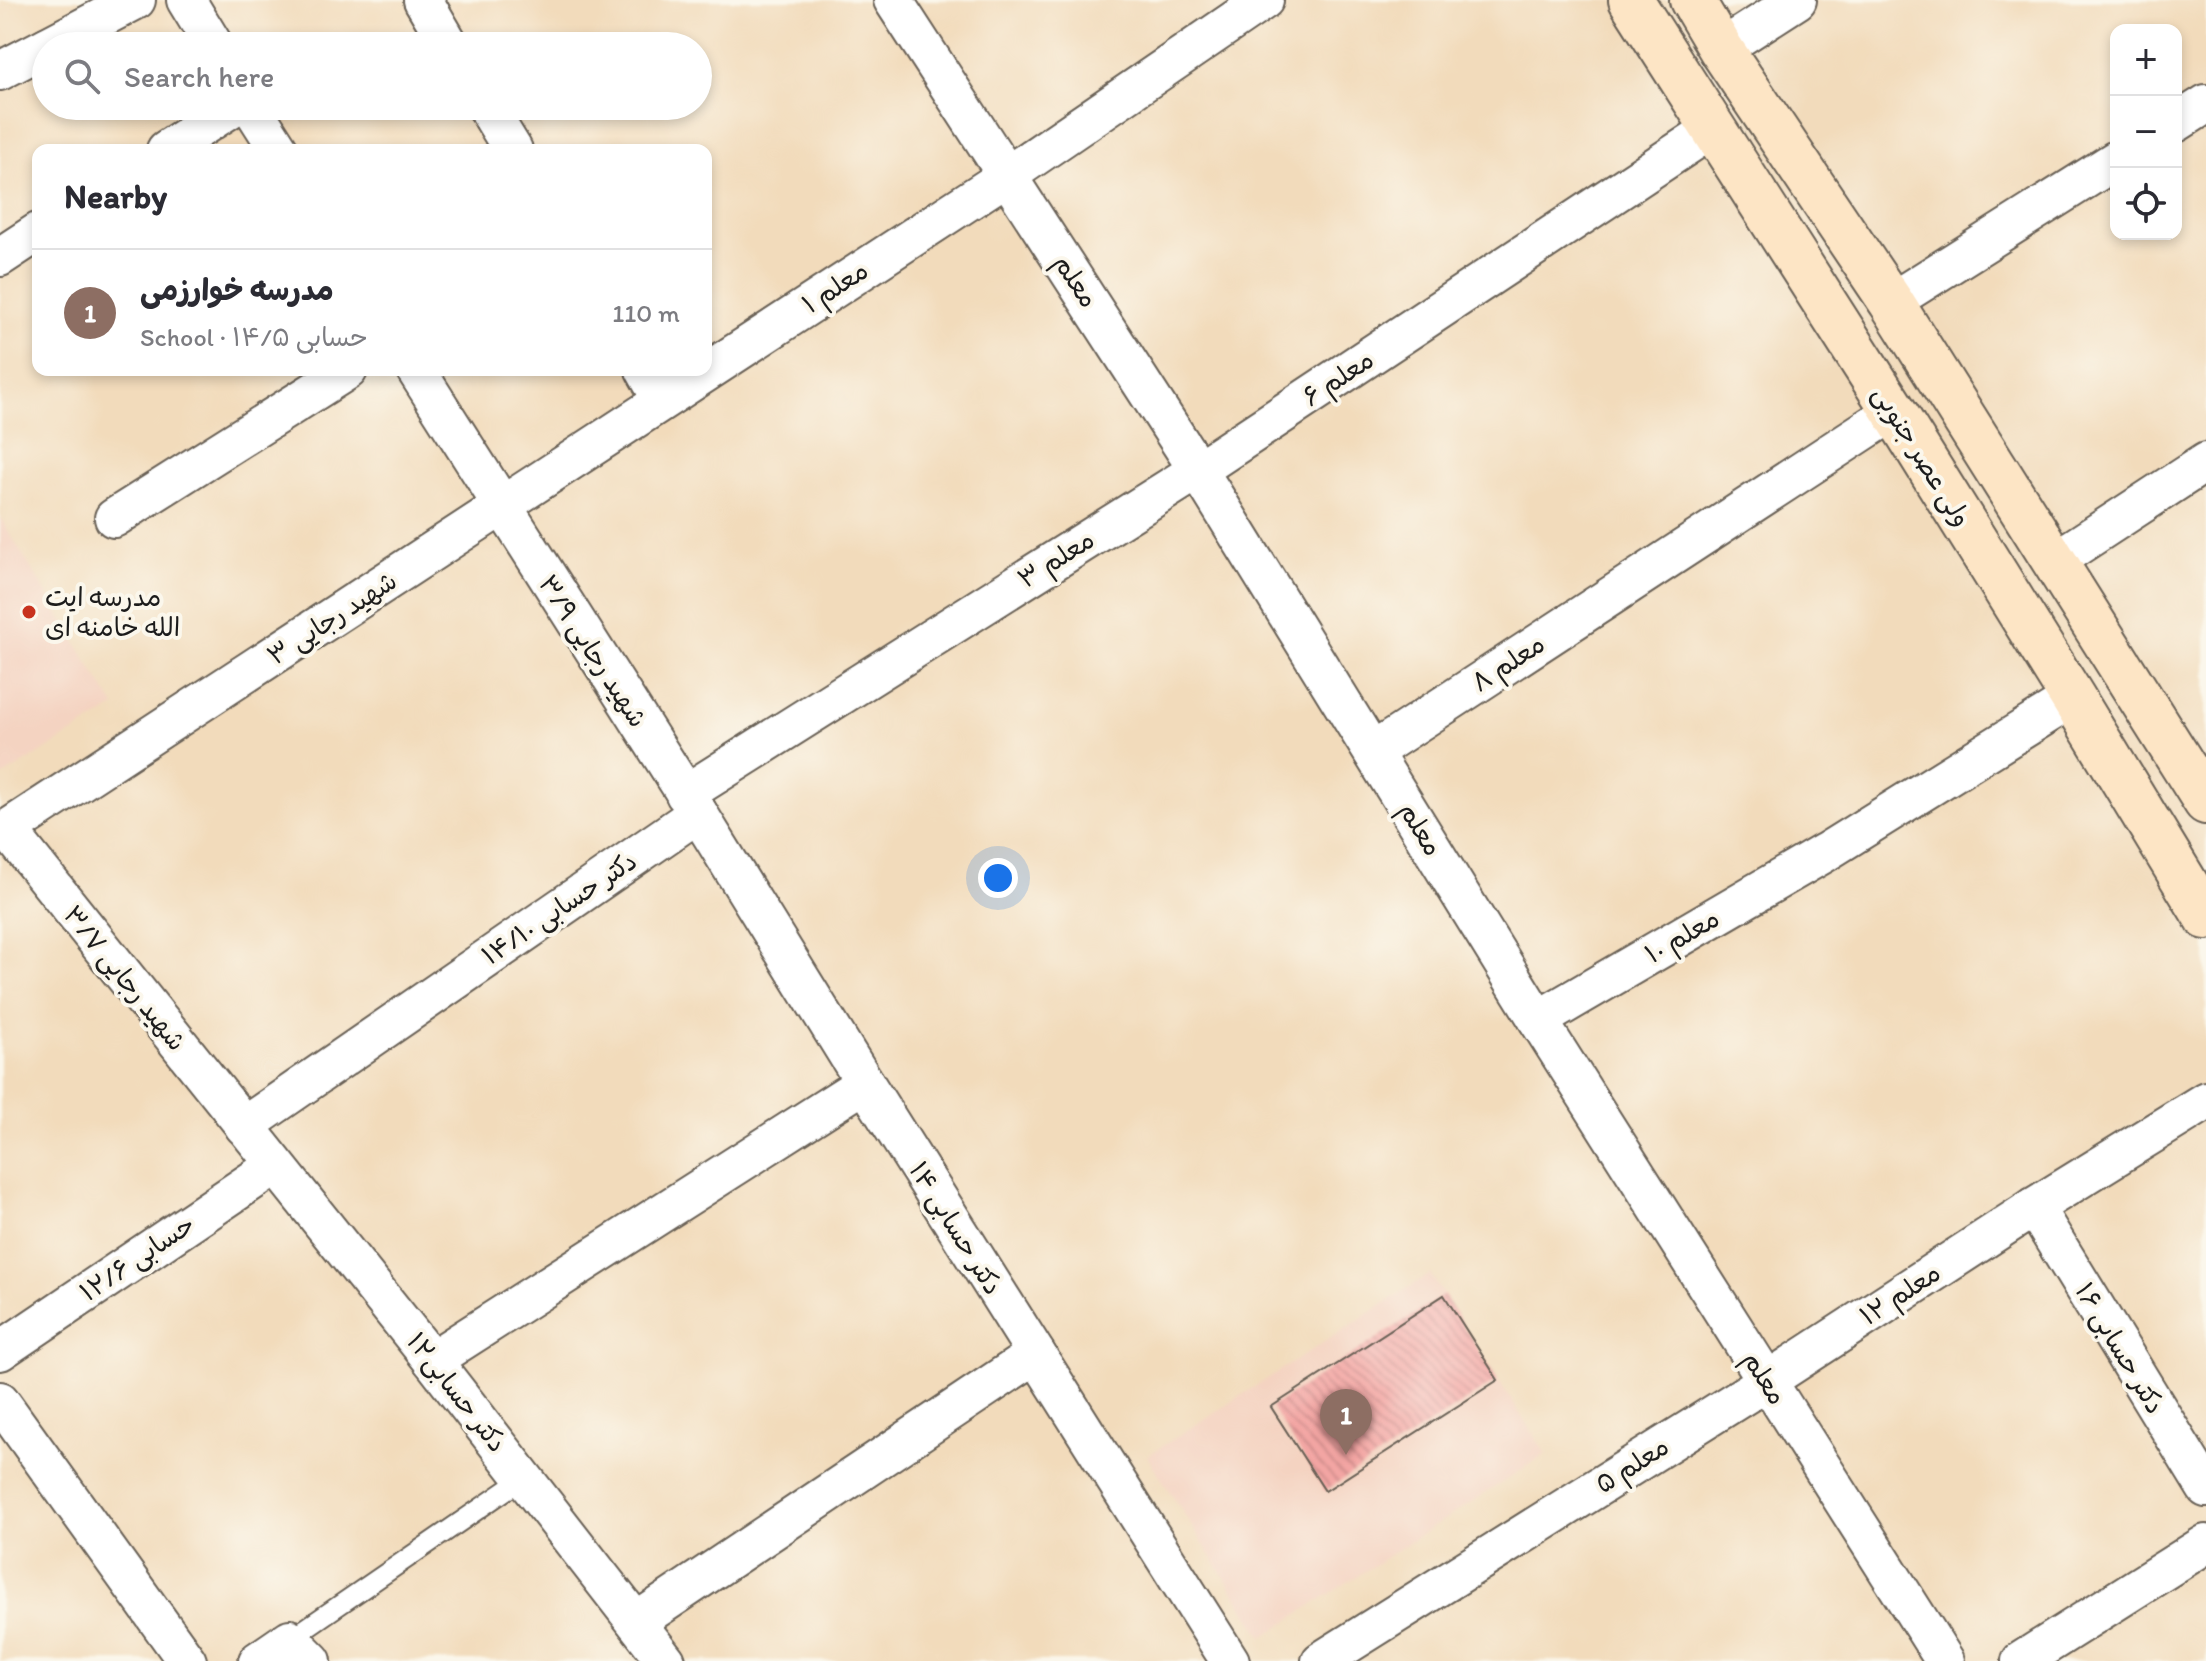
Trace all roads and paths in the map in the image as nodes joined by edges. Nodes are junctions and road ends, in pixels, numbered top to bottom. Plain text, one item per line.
1 (136, 0) edge
2 (186, 0) edge
3 (423, 0) edge
4 (893, 0) edge
5 (1264, 0) edge
6 (1631, 0) edge
7 (1692, 0) edge
8 (1797, 0) edge
9 (75, 32) edge
10 (205, 32) edge
11 (442, 32) edge
12 (1721, 49) junction
13 (32, 55) edge
14 (0, 71) edge
15 (2206, 104) edge
16 (2182, 119) edge
17 (212, 120) edge
18 (260, 120) edge
19 (495, 120) edge
20 (1712, 129) junction
21 (175, 144) edge
22 (275, 144) edge
23 (509, 144) edge
24 (2110, 164) edge
25 (1008, 175) junction
26 (32, 236) edge
27 (0, 257) edge
28 (1891, 302) junction
29 (712, 351) edge
30 (339, 376) edge
31 (420, 376) edge
32 (654, 385) edge
33 (1894, 411) junction
34 (2206, 462) edge
35 (1198, 470) junction
36 (502, 508) junction
37 (114, 518) dead end
38 (2053, 562) junction
39 (2073, 698) junction
40 (1374, 751) junction
41 (2206, 802) edge
42 (691, 804) junction
43 (4, 831) edge
44 (2206, 917) edge
45 (1538, 1020) junction
46 (865, 1083) junction
47 (2206, 1101) edge
48 (244, 1126) junction
49 (274, 1166) junction
50 (2034, 1207) junction
51 (0, 1351) edge
52 (1036, 1354) junction
53 (432, 1360) junction
54 (1767, 1381) junction
55 (0, 1401) edge
56 (524, 1478) junction
57 (2206, 1488) edge
58 (2206, 1544) edge
59 (636, 1622) junction
60 (301, 1650) edge
61 (187, 1661) edge
62 (258, 1661) edge
63 (666, 1661) edge
64 (1230, 1661) edge
65 (1321, 1661) edge
66 (1945, 1661) edge
67 (2021, 1661) edge

1 - 9 street
2 - 10 street
3 - 11 street
4 - 25 street, معلم
5 - 25 street, معلم ۱
6 - 20 street, ولی عصر جنوبی
7 - 12 street
8 - 12 street
12 - 28 street
13 - 14 street
15 - 16 street
17 - 21 street
18 - 22 street
19 - 23 street
20 - 33 street, ولی عصر جنوبی
20 - 35 street, معلم ۶
24 - 28 street
25 - 29 street, معلم ۱
25 - 35 street, معلم
26 - 27 street
28 - 38 street
30 - 37 street
31 - 36 street, شهید رجایی ۳/۹
32 - 36 street, شهید رجایی ۳
33 - 39 street, ولی عصر جنوبی
33 - 40 street, معلم ۸
34 - 38 street
35 - 40 street, معلم
35 - 42 street, معلم ۳
36 - 42 street, شهید رجایی ۳/۹
36 - 43 street, شهید رجایی ۳
38 - 41 street
39 - 44 street, ولی عصر جنوبی
39 - 45 street, معلم ۱۰
40 - 45 street, معلم
42 - 46 street, دکتر حسابی ۱۴
42 - 48 street, دکتر حسابی ۱۴/۱۰
43 - 48 street, شهید رجایی ۳/۷
45 - 54 street, معلم
46 - 52 street, دکتر حسابی ۱۴
46 - 53 street
47 - 50 street, معلم ۱۲
48 - 49 street, دکتر حسابی۱۲
49 - 51 street, حسابی ۱۲/۶
49 - 53 street, دکتر حسابی۱۲
50 - 54 street, معلم ۱۲
50 - 57 street, دکتر حسابی ۱۶
52 - 59 street
52 - 64 street, دکتر حسابی ۱۴
53 - 56 street, دکتر حسابی۱۲
54 - 65 street, معلم ۵
54 - 66 street, معلم
55 - 61 street
56 - 59 street, دکتر حسابی۱۲
56 - 60 lane
58 - 67 street
59 - 63 street, دکتر حسابی۱۲
60 - 62 street

